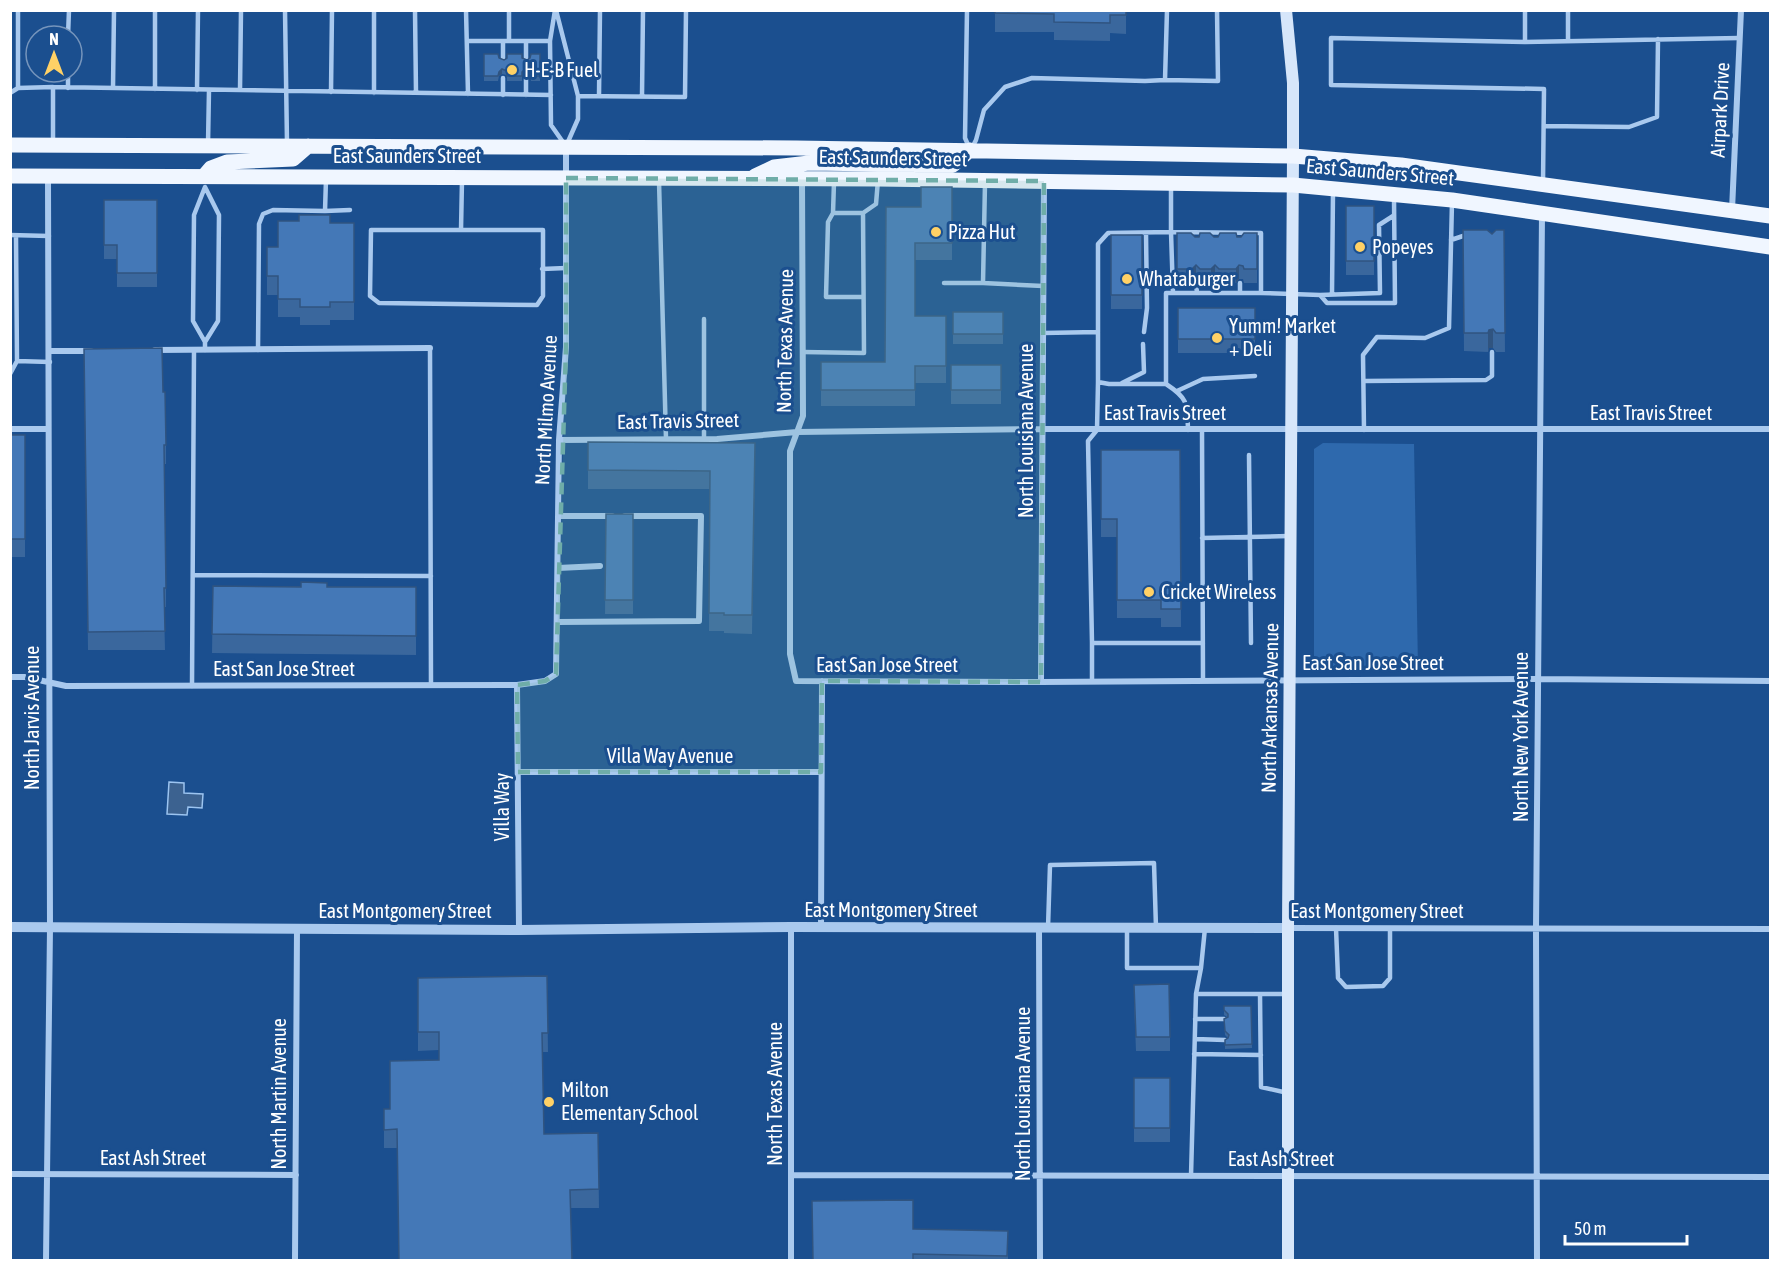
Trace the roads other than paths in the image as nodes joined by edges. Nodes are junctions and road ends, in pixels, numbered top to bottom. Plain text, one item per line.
1 (18, 10) edge
2 (114, 10) edge
3 (155, 10) edge
4 (198, 10) edge
5 (241, 10) edge
6 (285, 10) edge
7 (332, 10) edge
8 (374, 10) edge
9 (415, 10) edge
10 (466, 10) edge
11 (509, 10) edge
12 (556, 10) edge
13 (600, 10) edge
14 (643, 10) edge
15 (686, 10) edge
16 (967, 10) edge
17 (1167, 10) edge
18 (1217, 10) edge
19 (1286, 10) edge
20 (1525, 10) edge
21 (1568, 10) edge
22 (1741, 10) edge
23 (1739, 38) junction
24 (1658, 39) junction
25 (467, 41) junction
26 (506, 41) junction
27 (526, 41) junction
28 (550, 41) junction
29 (1568, 41) junction
30 (1525, 42) junction
31 (503, 60) edge
32 (526, 60) edge
33 (503, 78) dead end
34 (526, 78) dead end
35 (1165, 80) junction
36 (68, 84) edge
37 (53, 87) junction
38 (18, 88) junction
39 (68, 88) junction
40 (113, 88) junction
41 (155, 89) junction
42 (197, 90) junction
43 (209, 90) junction
44 (240, 90) junction
45 (285, 91) junction
46 (331, 92) junction
47 (10, 93) edge
48 (374, 93) junction
49 (416, 93) junction
50 (468, 94) junction
51 (503, 95) junction
52 (526, 95) junction
53 (551, 96) junction
54 (578, 96) junction
55 (598, 96) junction
56 (642, 96) junction
57 (1544, 126) junction
58 (10, 146) edge
59 (52, 146) junction
60 (208, 146) junction
61 (287, 146) junction
62 (308, 146) junction
63 (566, 147) junction
64 (970, 150) junction
65 (1293, 156) junction
66 (10, 176) edge
67 (48, 176) junction
68 (326, 177) junction
69 (462, 177) junction
70 (566, 178) junction
71 (659, 178) junction
72 (750, 178) junction
73 (802, 179) junction
74 (834, 179) junction
75 (878, 179) junction
76 (985, 180) junction
77 (205, 181) junction
78 (1044, 181) junction
79 (1172, 183) junction
80 (1544, 184) junction
81 (1293, 185) junction
82 (1333, 189) junction
83 (1394, 194) junction
84 (1452, 200) junction
85 (350, 210) dead end
86 (325, 211) junction
87 (1731, 211) junction
88 (833, 213) junction
89 (863, 213) junction
90 (1542, 213) junction
91 (1393, 216) junction
92 (1770, 216) edge
93 (461, 230) junction
94 (1146, 232) junction
95 (1172, 232) junction
96 (1196, 232) junction
97 (1215, 232) junction
98 (1239, 232) junction
99 (13, 236) edge
100 (49, 236) junction
101 (1478, 236) edge
102 (1196, 239) edge
103 (1215, 239) edge
104 (1239, 240) edge
105 (1451, 240) junction
106 (1770, 247) edge
107 (542, 268) junction
108 (566, 268) junction
109 (944, 283) dead end
110 (983, 283) junction
111 (1196, 283) dead end
112 (1215, 283) dead end
113 (1240, 283) dead end
114 (1044, 286) junction
115 (1173, 293) junction
116 (1197, 293) junction
117 (1216, 293) junction
118 (1240, 293) junction
119 (1261, 293) junction
120 (1292, 294) junction
121 (1332, 294) junction
122 (1320, 295) junction
123 (863, 297) junction
124 (704, 319) dead end
125 (1098, 332) junction
126 (1144, 332) dead end
127 (1043, 333) junction
128 (205, 342) junction
129 (1143, 344) dead end
130 (430, 348) joint
131 (150, 350) edge
132 (194, 350) junction
133 (205, 350) junction
134 (258, 350) junction
135 (50, 351) junction
136 (94, 351) edge
137 (803, 352) junction
138 (1492, 352) dead end
139 (17, 361) junction
140 (50, 362) junction
141 (10, 374) edge
142 (1255, 376) dead end
143 (1364, 381) junction
144 (1098, 382) junction
145 (1120, 384) junction
146 (1166, 384) junction
147 (1176, 391) junction
148 (10, 429) edge
149 (48, 429) junction
150 (1042, 429) junction
151 (1540, 429) junction
152 (1770, 429) edge
153 (1097, 430) junction
154 (1188, 430) junction
155 (1202, 430) junction
156 (1292, 430) junction
157 (1364, 430) junction
158 (797, 432) junction
159 (666, 439) junction
160 (704, 439) junction
161 (559, 440) junction
162 (1249, 455) dead end
163 (558, 516) junction
164 (1291, 536) junction
165 (1250, 537) junction
166 (1202, 538) junction
167 (600, 566) dead end
168 (558, 568) junction
169 (192, 575) junction
170 (431, 576) junction
171 (557, 622) junction
172 (1092, 642) junction
173 (1203, 643) junction
174 (1251, 643) dead end
175 (556, 674) joint
176 (10, 677) edge
177 (1538, 679) junction
178 (1203, 680) junction
179 (1290, 680) junction
180 (796, 681) joint
181 (822, 681) junction
182 (1092, 681) junction
183 (1770, 681) edge
184 (48, 682) junction
185 (1041, 682) junction
186 (431, 685) junction
187 (517, 685) junction
188 (192, 686) junction
189 (518, 772) junction
190 (821, 772) junction
191 (10, 927) edge
192 (791, 927) junction
193 (50, 928) junction
194 (297, 928) junction
195 (821, 928) junction
196 (1044, 928) junction
197 (1126, 928) junction
198 (1156, 928) junction
199 (1205, 928) junction
200 (1288, 928) junction
201 (1336, 928) junction
202 (1390, 929) junction
203 (1536, 929) junction
204 (1770, 929) edge
205 (519, 930) junction
206 (1201, 968) junction
207 (1196, 994) junction
208 (1260, 994) junction
209 (1288, 994) junction
210 (1195, 1019) junction
211 (1224, 1019) edge
212 (1252, 1019) edge
213 (1260, 1020) junction
214 (1195, 1039) junction
215 (1225, 1040) edge
216 (1252, 1041) edge
217 (1260, 1041) junction
218 (1194, 1054) junction
219 (1260, 1055) junction
220 (1288, 1093) junction
221 (10, 1174) edge
222 (46, 1174) junction
223 (296, 1175) junction
224 (791, 1175) junction
225 (1040, 1176) junction
226 (1191, 1176) junction
227 (1288, 1176) junction
228 (1537, 1176) junction
229 (1770, 1177) edge
230 (46, 1260) edge
231 (295, 1260) edge
232 (791, 1260) edge
233 (1040, 1260) edge
234 (1288, 1260) edge
235 (1537, 1260) edge

1 - 38 lane
2 - 40 lane
3 - 41 lane
4 - 42 lane
5 - 44 lane
6 - 45 lane
7 - 46 lane
8 - 48 lane
9 - 49 lane
10 - 25 lane
11 - 26 lane
12 - 28 lane
12 - 54 lane
13 - 55 lane
14 - 56 lane
15 - 56 lane
16 - 64 lane
17 - 35 lane
18 - 35 lane
19 - 65 main road, North Arkansas Avenue
20 - 30 lane
21 - 29 lane
22 - 23 street, Airpark Drive
23 - 24 lane
23 - 87 street, Airpark Drive
24 - 29 lane
24 - 57 lane
25 - 26 lane
25 - 50 lane
26 - 27 lane
26 - 31 lane
27 - 28 lane
27 - 32 lane
28 - 53 lane
29 - 30 lane
30 - 57 lane
33 - 51 lane
34 - 52 lane
35 - 64 lane
36 - 39 lane
37 - 38 lane
37 - 39 lane
37 - 59 lane
38 - 47 lane
39 - 40 lane
40 - 41 lane
41 - 42 lane
42 - 43 lane
43 - 44 lane
43 - 60 lane
44 - 45 lane
45 - 46 lane
45 - 61 lane
46 - 48 lane
48 - 49 lane
49 - 50 lane
50 - 51 lane
51 - 52 lane
52 - 53 lane
53 - 63 lane
54 - 55 lane
54 - 63 lane
55 - 56 lane
57 - 80 lane
58 - 59 main road, East Saunders Street
59 - 60 main road, East Saunders Street
60 - 61 main road, East Saunders Street
61 - 62 main road, East Saunders Street
62 - 63 main road, East Saunders Street
62 - 77 main road
63 - 64 main road, East Saunders Street
63 - 70 street, North Milmo Avenue
64 - 65 main road, East Saunders Street
64 - 72 main road
65 - 80 main road, East Saunders Street
65 - 81 main road, North Arkansas Avenue
66 - 67 main road, East Saunders Street
67 - 77 main road, East Saunders Street
67 - 100 street, North Jarvis Avenue
68 - 69 main road, East Saunders Street
68 - 77 main road, East Saunders Street
68 - 86 lane
69 - 70 main road, East Saunders Street
69 - 93 lane
70 - 71 main road, East Saunders Street
70 - 108 street, North Milmo Avenue
71 - 72 main road, East Saunders Street
71 - 159 lane
72 - 73 main road, East Saunders Street
73 - 74 main road, East Saunders Street
73 - 137 street, North Texas Avenue
74 - 75 main road, East Saunders Street
74 - 88 lane
75 - 76 main road, East Saunders Street
75 - 89 lane
76 - 78 main road, East Saunders Street
76 - 110 lane
77 - 128 lane
77 - 128 lane
78 - 79 main road, East Saunders Street
78 - 114 street, North Louisiana Avenue
79 - 81 main road, East Saunders Street
79 - 95 lane
80 - 87 main road, East Saunders Street
81 - 82 main road, East Saunders Street
81 - 120 main road, North Arkansas Avenue
82 - 83 main road, East Saunders Street
82 - 121 lane
83 - 84 main road, East Saunders Street
83 - 91 lane
84 - 90 main road, East Saunders Street
84 - 105 lane
85 - 86 lane
86 - 134 lane
87 - 92 main road, East Saunders Street
88 - 89 lane
88 - 123 lane
89 - 123 lane
90 - 106 main road, East Saunders Street
90 - 151 street, North New York Avenue
91 - 121 lane
91 - 122 lane
93 - 107 lane
93 - 107 lane
94 - 95 lane
94 - 125 lane
94 - 126 lane
95 - 96 lane
95 - 115 lane
96 - 97 lane
96 - 102 lane
97 - 98 lane
97 - 103 lane
98 - 104 lane
98 - 119 lane
99 - 100 lane
99 - 139 lane
100 - 135 street, North Jarvis Avenue
101 - 105 lane
105 - 143 lane
107 - 108 lane
108 - 161 street, North Milmo Avenue
109 - 110 lane
110 - 114 lane
111 - 116 lane
112 - 117 lane
113 - 118 lane
114 - 127 street, North Louisiana Avenue
115 - 116 lane
115 - 146 lane
116 - 117 lane
117 - 118 lane
118 - 119 lane
119 - 120 lane
120 - 122 lane
120 - 156 main road, North Arkansas Avenue
121 - 122 lane
123 - 137 lane
124 - 160 lane
125 - 127 lane
125 - 144 lane
127 - 150 street, North Louisiana Avenue
128 - 133 lane
129 - 145 lane
130 - 134 street
130 - 170 lane
131 - 132 street
132 - 133 street
132 - 169 lane
133 - 134 street
135 - 136 street
135 - 140 street, North Jarvis Avenue
137 - 158 street, North Texas Avenue
138 - 143 lane
139 - 140 lane
139 - 141 lane
140 - 149 street, North Jarvis Avenue
142 - 147 lane
143 - 157 lane
144 - 145 lane
144 - 153 lane
145 - 146 lane
146 - 147 lane
147 - 154 lane
148 - 149 street
149 - 184 street, North Jarvis Avenue
150 - 153 street, East Travis Street
150 - 158 street, East Travis Street
150 - 185 street, North Louisiana Avenue
151 - 152 street, East Travis Street
151 - 157 street, East Travis Street
151 - 177 street, North New York Avenue
153 - 154 street, East Travis Street
153 - 172 lane
154 - 155 street, East Travis Street
155 - 156 street, East Travis Street
155 - 166 lane
156 - 157 street, East Travis Street
156 - 164 main road, North Arkansas Avenue
158 - 160 street, East Travis Street
158 - 180 street, North Texas Avenue
159 - 160 street, East Travis Street
159 - 161 street, East Travis Street
161 - 163 street, North Milmo Avenue
162 - 165 lane
163 - 168 street, North Milmo Avenue
163 - 171 street
164 - 165 lane
164 - 179 main road, North Arkansas Avenue
165 - 166 lane
165 - 174 lane
166 - 173 lane
167 - 168 street
168 - 171 street, North Milmo Avenue
169 - 170 lane
169 - 188 lane
170 - 186 lane
171 - 175 street, North Milmo Avenue
172 - 173 lane
172 - 182 lane
173 - 178 lane
175 - 187 street, East San Jose Street
176 - 184 street, East San Jose Street
177 - 179 street, East San Jose Street
177 - 183 street, East San Jose Street
177 - 203 street, North New York Avenue
178 - 179 street, East San Jose Street
178 - 182 street, East San Jose Street
179 - 200 main road, North Arkansas Avenue
180 - 181 street, East San Jose Street
181 - 185 street, East San Jose Street
181 - 190 street
182 - 185 street, East San Jose Street
184 - 188 street, East San Jose Street
184 - 193 street, North Jarvis Avenue
186 - 187 street, East San Jose Street
186 - 188 street, East San Jose Street
187 - 189 street, Villa Way
189 - 190 street, Villa Way Avenue
189 - 205 street, Villa Way
190 - 195 street
191 - 193 street, East Montgomery Street
192 - 195 street, East Montgomery Street
192 - 205 street, East Montgomery Street
192 - 224 street, North Texas Avenue
193 - 194 street, East Montgomery Street
193 - 222 street, North Jarvis Avenue
194 - 205 street, East Montgomery Street
194 - 223 street, North Martin Avenue
195 - 196 street, East Montgomery Street
196 - 197 street, East Montgomery Street
196 - 198 lane
196 - 225 street, North Louisiana Avenue
197 - 198 street, East Montgomery Street
197 - 206 lane
198 - 199 street, East Montgomery Street
199 - 200 street, East Montgomery Street
199 - 206 lane
200 - 201 street, East Montgomery Street
200 - 209 main road, North Arkansas Avenue
201 - 202 street, East Montgomery Street
201 - 202 lane
202 - 203 street, East Montgomery Street
203 - 204 street, East Montgomery Street
203 - 228 street, North New York Avenue
206 - 207 lane
207 - 208 lane
207 - 210 lane
208 - 209 lane
208 - 213 lane
209 - 220 main road, North Arkansas Avenue
210 - 211 lane
210 - 214 lane
212 - 213 lane
213 - 217 lane
214 - 215 lane
214 - 218 lane
216 - 217 lane
217 - 219 lane
218 - 219 lane
218 - 226 lane
219 - 220 lane
220 - 227 main road, North Arkansas Avenue
221 - 222 street, East Ash Street
222 - 223 street, East Ash Street
222 - 230 street, North Jarvis Avenue
223 - 231 street, North Martin Avenue
224 - 225 street, East Ash Street
224 - 232 street, North Texas Avenue
225 - 226 street, East Ash Street
225 - 233 street, North Louisiana Avenue
226 - 227 street, East Ash Street
227 - 228 street, East Ash Street
227 - 234 main road, North Arkansas Avenue
228 - 229 street, East Ash Street
228 - 235 street, North New York Avenue

